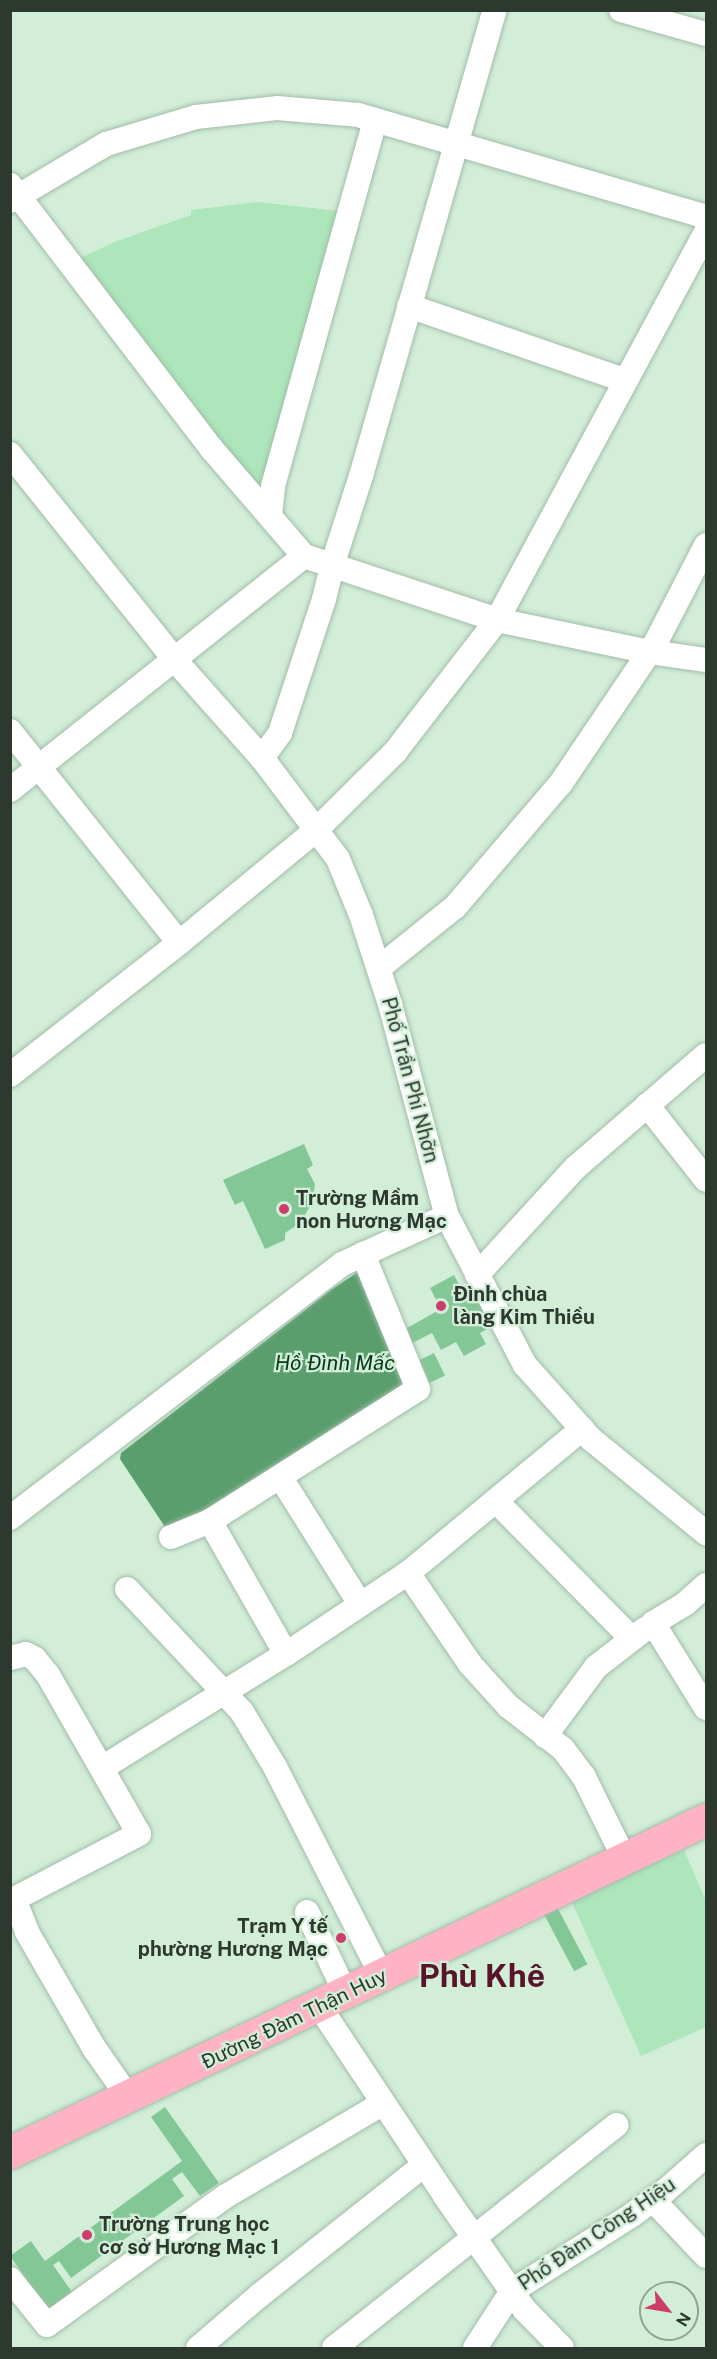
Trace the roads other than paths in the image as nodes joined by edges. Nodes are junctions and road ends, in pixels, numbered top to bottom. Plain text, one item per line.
1 (495, 10) edge
2 (621, 10) edge
3 (706, 34) edge
4 (375, 120) junction
5 (456, 144) junction
6 (13, 194) edge
7 (706, 217) edge
8 (706, 232) edge
9 (409, 306) junction
10 (624, 380) junction
11 (10, 454) edge
12 (270, 516) junction
13 (706, 545) edge
14 (304, 556) junction
15 (333, 563) junction
16 (497, 620) junction
17 (650, 651) junction
18 (174, 659) junction
19 (706, 660) edge
20 (10, 731) edge
21 (262, 758) junction
22 (40, 768) junction
23 (10, 790) edge
24 (316, 830) junction
25 (179, 943) junction
26 (379, 968) junction
27 (706, 1055) edge
28 (10, 1074) edge
29 (647, 1106) junction
30 (706, 1180) edge
31 (447, 1216) junction
32 (363, 1254) junction
33 (477, 1275) junction
34 (582, 1429) junction
35 (281, 1478) junction
36 (496, 1501) junction
37 (10, 1518) edge
38 (210, 1521) junction
39 (706, 1533) edge
40 (171, 1537) dead end
41 (408, 1573) junction
42 (706, 1585) edge
43 (127, 1589) dead end
44 (360, 1604) junction
45 (653, 1623) junction
46 (631, 1638) junction
47 (286, 1654) junction
48 (10, 1658) edge
49 (223, 1691) junction
50 (706, 1708) edge
51 (545, 1736) junction
52 (102, 1768) junction
53 (706, 1821) edge
54 (625, 1860) junction
55 (307, 1912) dead end
56 (382, 1976) junction
57 (332, 2000) junction
58 (129, 2098) junction
59 (383, 2103) junction
60 (616, 2125) dead end
61 (10, 2153) edge
62 (706, 2155) edge
63 (424, 2165) junction
64 (653, 2200) junction
65 (474, 2238) junction
66 (706, 2256) edge
67 (10, 2279) edge
68 (512, 2292) junction
69 (198, 2349) edge
70 (334, 2349) edge
71 (475, 2349) edge
72 (562, 2349) edge

1 - 5 street
2 - 3 street
4 - 5 street
4 - 6 street
4 - 12 street
5 - 7 street
5 - 9 street
6 - 12 street
8 - 10 street
9 - 10 street
9 - 15 street
10 - 16 street
11 - 18 street, Phố Trần Phi Nhỡn
12 - 14 street
13 - 17 street
14 - 15 street
14 - 18 street
15 - 16 street
15 - 21 street
16 - 17 street
16 - 24 street
17 - 19 street
17 - 26 street
18 - 21 street, Phố Trần Phi Nhỡn
18 - 22 street
20 - 22 street
21 - 24 street, Phố Trần Phi Nhỡn
22 - 23 street
22 - 25 street
24 - 25 street
24 - 26 street, Phố Trần Phi Nhỡn
25 - 28 street
26 - 31 street, Phố Trần Phi Nhỡn
27 - 29 street
29 - 30 street
29 - 33 street
31 - 32 street
31 - 33 street, Phố Trần Phi Nhỡn
32 - 35 street
32 - 37 street
33 - 34 street, Phố Trần Phi Nhỡn
34 - 36 street
34 - 39 street, Phố Trần Phi Nhỡn
35 - 38 street
35 - 44 street
36 - 41 street
36 - 46 street
38 - 40 street
38 - 47 street
41 - 44 street
41 - 51 street
42 - 45 street
43 - 49 street
44 - 47 street
45 - 46 street
45 - 50 street
46 - 51 street
47 - 49 street
48 - 52 street
49 - 52 street
49 - 56 street
51 - 54 street
52 - 58 street
53 - 54 main road, Đường Đàm Thận Huy
54 - 56 main road, Đường Đàm Thận Huy
55 - 57 street
56 - 57 main road, Đường Đàm Thận Huy
57 - 58 main road, Đường Đàm Thận Huy
57 - 59 street
58 - 61 main road, Đường Đàm Thận Huy
59 - 63 street
59 - 67 street
60 - 65 street
62 - 64 street, Phố Đàm Công Hiệu
63 - 65 street
63 - 69 street
64 - 66 street
64 - 68 street, Phố Đàm Công Hiệu
65 - 68 street
65 - 70 street
68 - 71 street, Phố Đàm Công Hiệu
68 - 72 street

